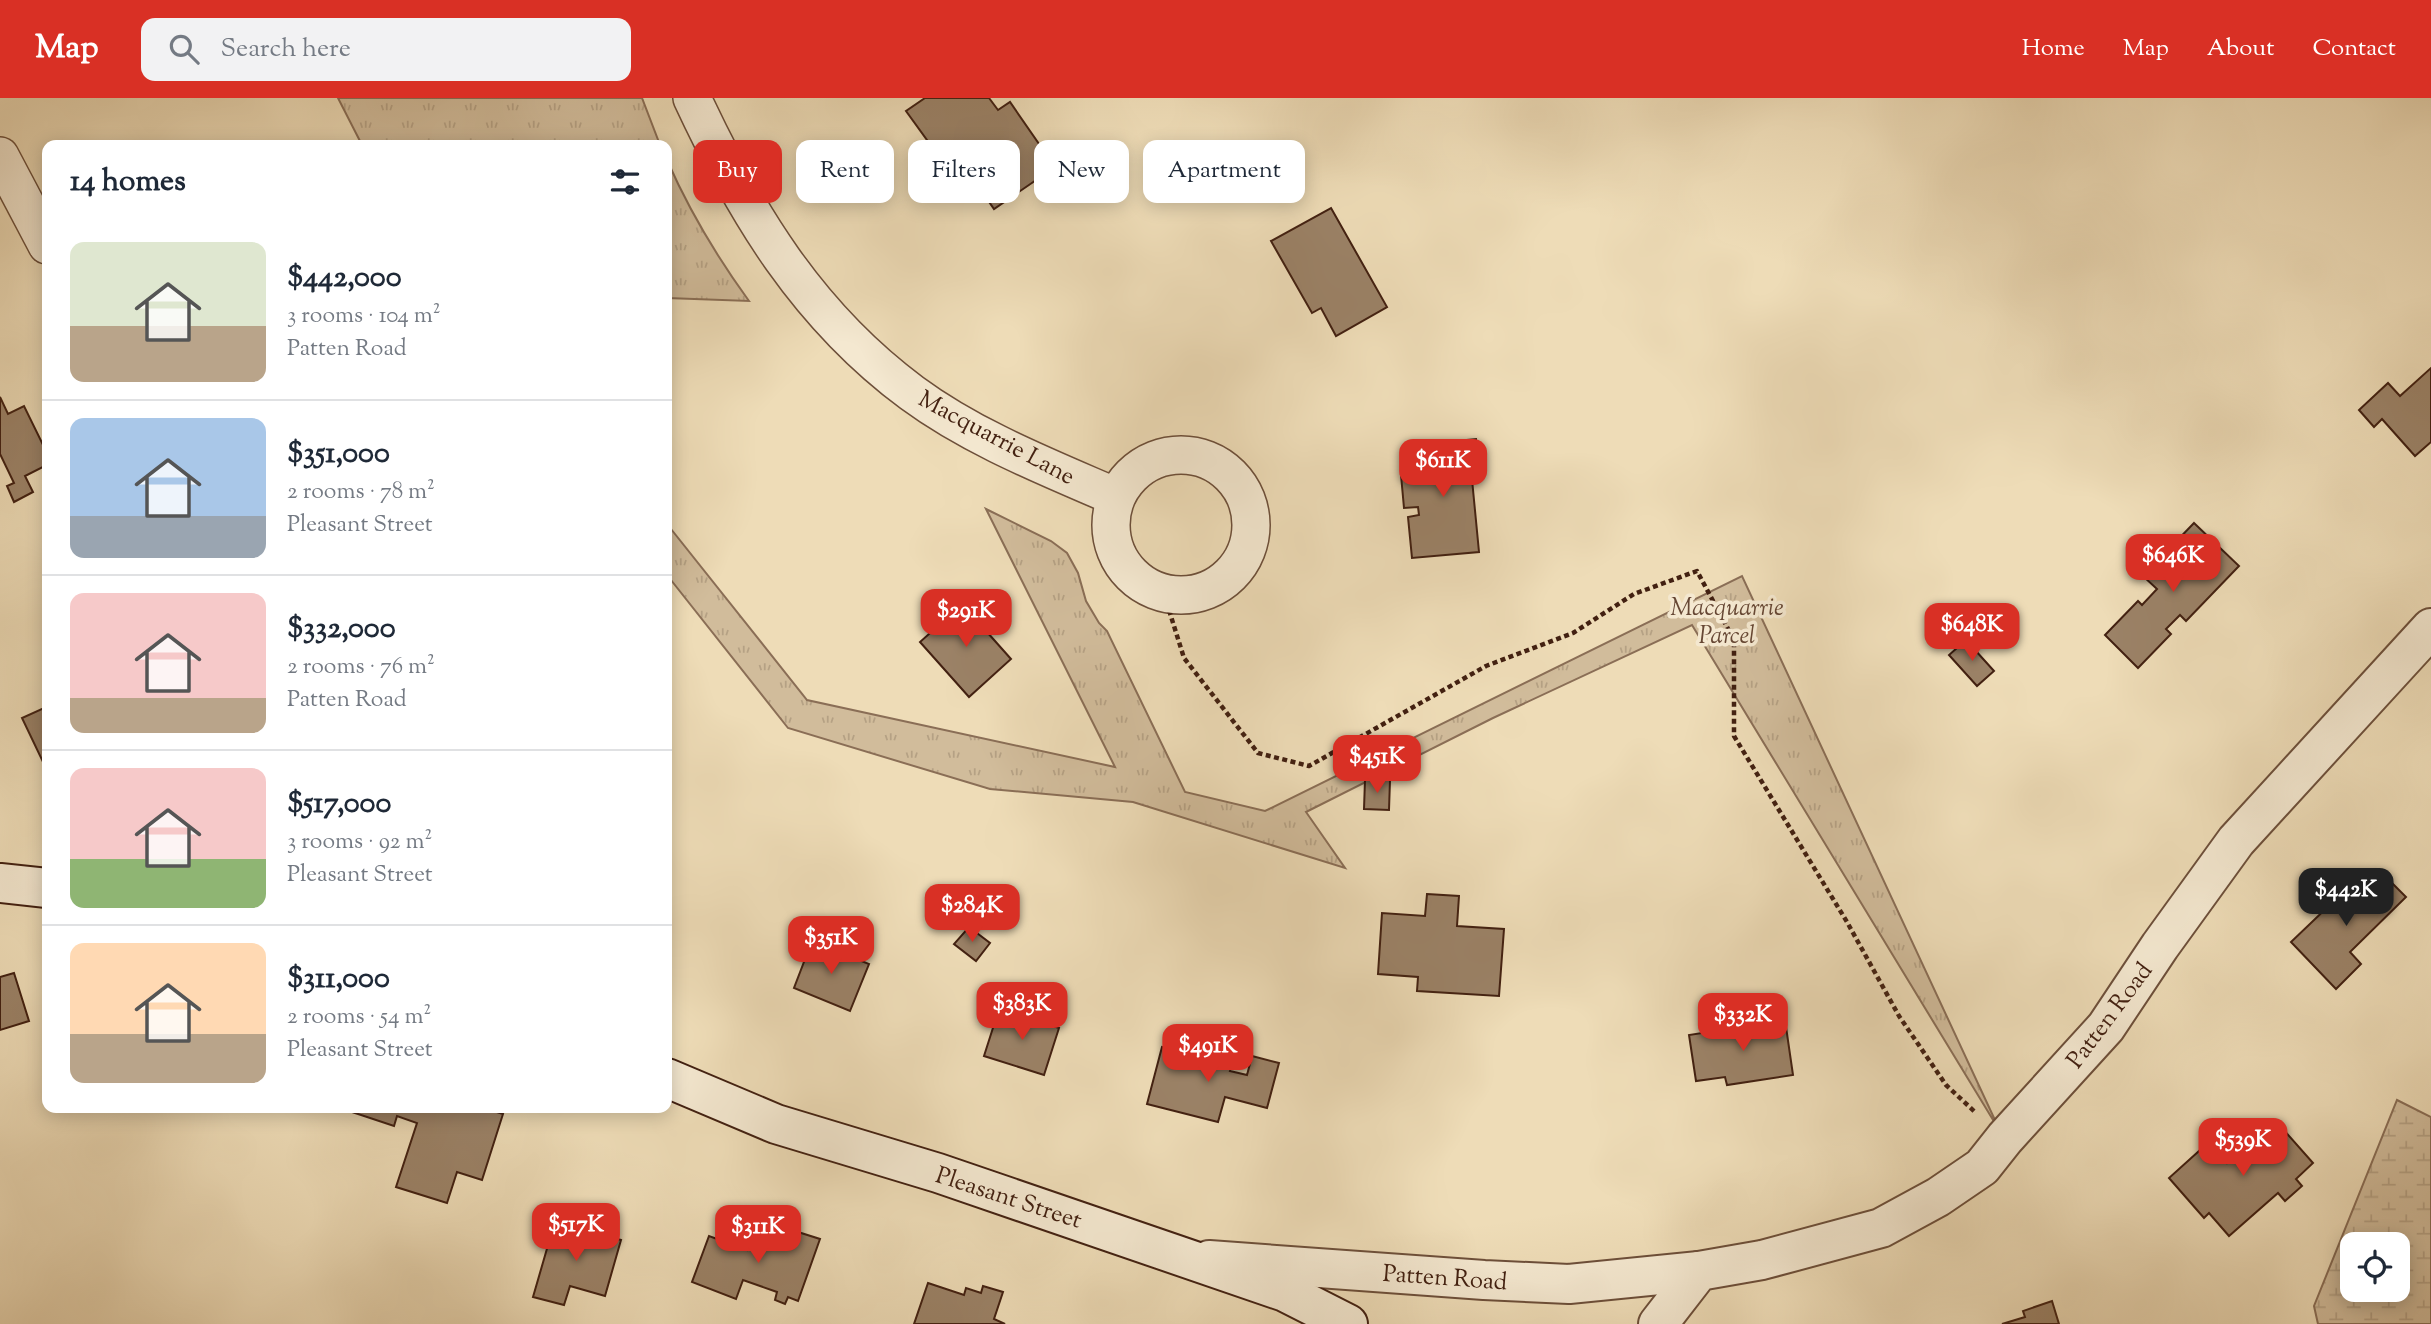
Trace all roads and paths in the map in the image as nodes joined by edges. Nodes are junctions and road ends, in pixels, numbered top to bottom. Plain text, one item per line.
1 (692, 98) edge
2 (0, 156) edge
3 (42, 236) edge
4 (1116, 496) junction
5 (1164, 593) junction
6 (2431, 628) edge
7 (0, 883) edge
8 (42, 887) edge
9 (672, 1080) edge
10 (2005, 1138) junction
11 (1190, 1259) junction
12 (1699, 1271) junction
13 (1348, 1324) edge
14 (1658, 1324) edge

1 - 4 street, Macquarrie Lane
2 - 3 street
4 - 5 street
4 - 5 street
5 - 10 path
6 - 10 street, Patten Road
7 - 8 street
9 - 11 street, Pleasant Street
10 - 12 street, Patten Road
11 - 12 street, Patten Road
11 - 13 street, Pleasant Street
12 - 14 street

